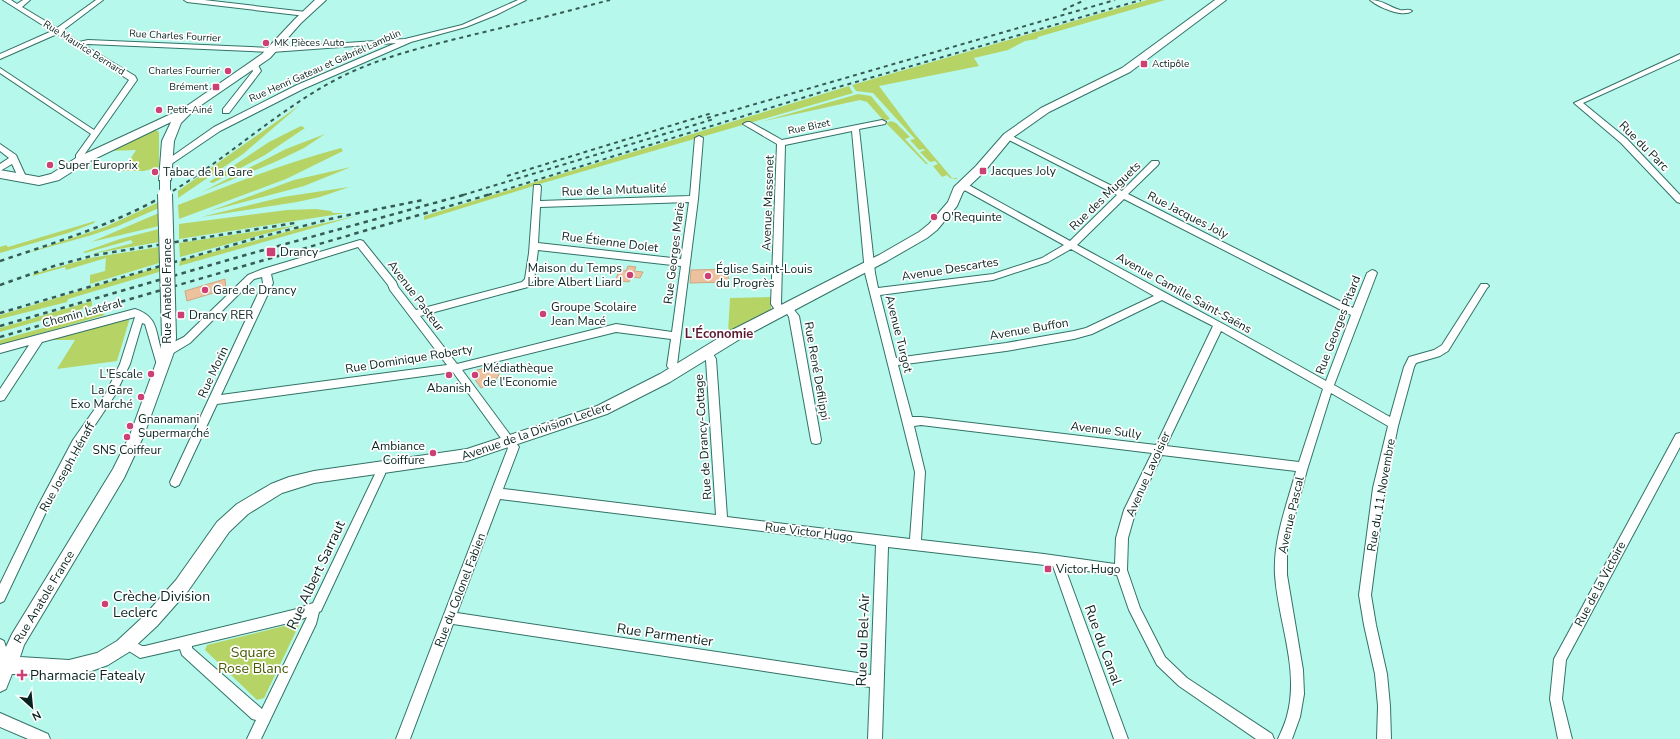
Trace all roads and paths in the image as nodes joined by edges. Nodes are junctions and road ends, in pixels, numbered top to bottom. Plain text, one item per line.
1 (6, 0) edge
2 (27, 0) edge
3 (100, 0) edge
4 (187, 0) edge
5 (321, 0) edge
6 (523, 0) edge
7 (1221, 0) edge
8 (1373, 0) edge
9 (508, 4) edge
10 (18, 7) junction
11 (1409, 11) dead end
12 (306, 14) junction
13 (56, 32) junction
14 (408, 40) junction
15 (78, 45) junction
16 (272, 50) junction
17 (1680, 56) edge
18 (0, 57) edge
19 (254, 65) junction
20 (0, 70) edge
21 (226, 111) dead end
22 (173, 120) junction
23 (882, 122) dead end
24 (748, 124) dead end
25 (156, 126) junction
26 (854, 128) junction
27 (96, 132) junction
28 (1008, 136) junction
29 (699, 138) dead end
30 (168, 141) junction
31 (781, 143) junction
32 (0, 147) edge
33 (14, 159) junction
34 (80, 161) junction
35 (1155, 163) dead end
36 (166, 164) junction
37 (0, 168) edge
38 (0, 174) edge
39 (23, 179) junction
40 (537, 187) dead end
41 (966, 188) junction
42 (1124, 195) junction
43 (694, 199) junction
44 (1680, 200) edge
45 (536, 204) junction
46 (1071, 245) junction
47 (533, 246) junction
48 (685, 263) junction
49 (869, 266) junction
50 (266, 271) junction
51 (1372, 273) dead end
52 (1484, 286) dead end
53 (875, 292) junction
54 (1162, 296) junction
55 (784, 310) junction
56 (1356, 314) junction
57 (140, 315) junction
58 (414, 316) junction
59 (1219, 325) junction
60 (676, 336) junction
61 (39, 338) junction
62 (0, 349) edge
63 (706, 353) junction
64 (165, 359) junction
65 (893, 362) junction
66 (455, 368) junction
67 (677, 370) junction
68 (1328, 387) junction
69 (0, 397) edge
70 (214, 400) junction
71 (908, 422) junction
72 (1394, 424) junction
73 (1680, 437) edge
74 (816, 440) dead end
75 (510, 441) junction
76 (1159, 449) junction
77 (381, 467) junction
78 (1302, 467) junction
79 (174, 482) dead end
80 (496, 495) junction
81 (722, 521) junction
82 (882, 541) junction
83 (915, 545) junction
84 (1057, 562) junction
85 (1121, 570) junction
86 (0, 597) edge
87 (314, 610) junction
88 (450, 618) junction
89 (186, 641) junction
90 (128, 644) junction
91 (0, 645) edge
92 (3, 666) edge
93 (876, 682) junction
94 (0, 683) edge
95 (264, 717) junction
96 (0, 720) edge
97 (43, 739) edge
98 (254, 739) edge
99 (403, 739) edge
100 (875, 739) edge
101 (1121, 739) edge
102 (1267, 739) edge
103 (1285, 739) edge
104 (1384, 739) edge
105 (1565, 739) edge

1 - 10 street, Rue Maurice Bernard
2 - 10 street
3 - 13 street
4 - 12 street
5 - 12 street, Rue Anatole France
6 - 9 street, Rue Henri Gateau et Gabriel Lamblin
7 - 28 street
8 - 11 street
9 - 14 street, Rue Henri Gateau et Gabriel Lamblin
10 - 13 street, Rue Maurice Bernard
12 - 16 street, Rue Anatole France
13 - 15 street, Rue Maurice Bernard
13 - 18 street
14 - 16 street, Rue Charles Fourrier
14 - 36 street, Rue Henri Gateau et Gabriel Lamblin
15 - 16 street, Rue Charles Fourrier
15 - 27 street, Rue Maurice Bernard
16 - 19 street, Rue Anatole France
17 - 44 street, Rue du Parc
19 - 21 street
19 - 22 street, Rue Anatole France
20 - 27 street
22 - 25 street
22 - 30 street, Rue Anatole France
23 - 26 street, Rue Bizet
24 - 31 street, Rue Bizet
25 - 30 street
25 - 34 street
26 - 31 street, Rue Bizet
26 - 49 street, Avenue Turgot
27 - 34 street, Rue Maurice Bernard
28 - 41 street
28 - 42 street, Rue Jacques Joly
29 - 43 street, Rue Georges Marie
30 - 36 street, Rue Anatole France
31 - 55 street, Avenue Massenet
32 - 33 street
33 - 37 street
33 - 39 street
34 - 39 street
35 - 42 street, Rue des Muguets
36 - 64 street, Rue Anatole France, bridge
38 - 39 street
40 - 45 street
41 - 46 street, Avenue Camille Saint-Saëns
41 - 49 street, Avenue de la Division Leclerc
42 - 46 street, Rue des Muguets
42 - 56 street, Rue Jacques Joly
43 - 45 street, Rue de la Mutualité
43 - 48 street, Rue Georges Marie
45 - 47 street
46 - 53 street, Avenue Descartes
46 - 54 street, Avenue Camille Saint-Saëns
47 - 48 street, Rue Étienne Dolet
47 - 58 street
48 - 60 street, Rue Georges Marie
49 - 53 street, Avenue Turgot
49 - 55 street, Avenue de la Division Leclerc
50 - 58 street, Avenue Pasteur
50 - 64 street
50 - 70 street, Rue Morin
51 - 56 street, Rue Georges Pitard
52 - 72 street, Rue du 11 Novembre
53 - 65 street, Avenue Turgot
54 - 59 street, Avenue Camille Saint-Saëns
54 - 65 street, Avenue Buffon
55 - 63 street, Avenue de la Division Leclerc
55 - 74 street, Rue René Defilippi
56 - 68 street, Rue Georges Pitard
57 - 61 street, Chemin Latéral
57 - 64 street, Chemin Latéral
57 - 86 street, Rue Joseph Hénaff
58 - 66 street, Avenue Pasteur
59 - 68 street, Avenue Camille Saint-Saëns
59 - 76 street, Avenue Lavoisier
60 - 66 street, Rue Dominique Roberty
60 - 67 street, Rue Georges Marie
61 - 62 street, Chemin Latéral
61 - 69 street
63 - 67 street, Avenue de la Division Leclerc
63 - 81 street, Rue de Drancy-Cottage
64 - 92 street, Rue Anatole France
65 - 71 street, Avenue Turgot
66 - 70 street, Rue Dominique Roberty
66 - 75 street, Avenue Pasteur
67 - 75 street, Avenue de la Division Leclerc
68 - 72 street, Avenue Camille Saint-Saëns
68 - 78 street, Avenue Pascal
70 - 79 street, Rue Morin
71 - 76 street, Avenue Sully
71 - 83 street, Avenue Turgot
72 - 104 street, Rue du 11 Novembre
73 - 105 street, Rue de la Victoire
75 - 77 street, Avenue de la Division Leclerc
75 - 80 street, Rue du Colonel Fabien
76 - 78 street, Avenue Sully
76 - 85 street, Avenue Lavoisier
77 - 87 street, Rue Albert Sarraut
77 - 90 street, Avenue de la Division Leclerc
78 - 103 street, Avenue Pascal
80 - 81 street, Rue Victor Hugo
80 - 88 street, Rue du Colonel Fabien
81 - 82 street, Rue Victor Hugo
82 - 83 street, Rue Victor Hugo
82 - 93 street, Rue du Bel-Air
83 - 84 street, Rue Victor Hugo
84 - 85 street, Rue Victor Hugo
84 - 101 street, Rue du Canal
85 - 102 street, Avenue Lavoisier
87 - 89 street
87 - 95 street, Rue Albert Sarraut
88 - 93 street, Rue Parmentier
88 - 99 street, Rue du Colonel Fabien
89 - 90 street
89 - 95 street
90 - 92 street, Avenue de la Division Leclerc
91 - 92 street
92 - 94 street, Rue Anatole France
93 - 100 street, Rue du Bel-Air
95 - 98 street, Rue Albert Sarraut
96 - 97 street

